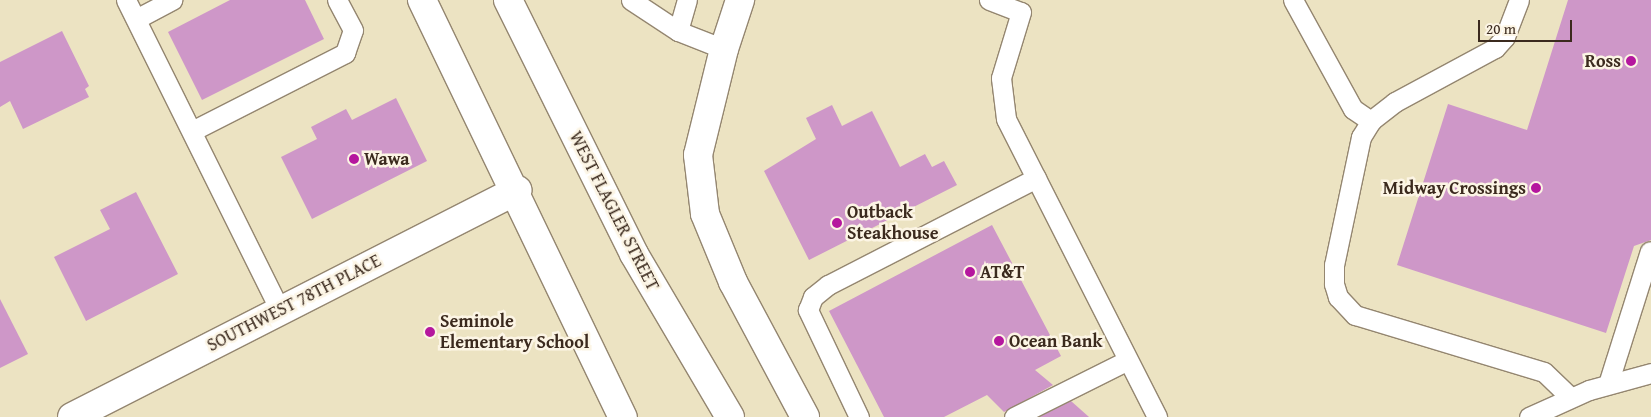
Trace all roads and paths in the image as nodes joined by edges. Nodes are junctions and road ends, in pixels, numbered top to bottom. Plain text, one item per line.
1 (126, 0) edge
2 (172, 0) edge
3 (337, 0) edge
4 (422, 0) edge
5 (631, 0) edge
6 (687, 0) edge
7 (740, 0) edge
8 (989, 0) edge
9 (1293, 0) edge
10 (1519, 0) edge
11 (511, 1) edge
12 (136, 19) junction
13 (678, 31) junction
14 (724, 49) junction
15 (1370, 121) junction
16 (192, 131) junction
17 (1036, 178) junction
18 (517, 190) junction
19 (1650, 252) edge
20 (280, 310) junction
21 (1128, 360) junction
22 (1651, 373) edge
23 (1608, 384) junction
24 (1570, 398) junction
25 (72, 417) edge
26 (624, 417) edge
27 (730, 417) edge
28 (805, 417) edge
29 (859, 417) edge
30 (1014, 417) edge
31 (1157, 417) edge
32 (1529, 417) edge

1 - 12 lane
2 - 12 lane
3 - 16 lane
4 - 18 main road
5 - 13 lane
6 - 13 lane
7 - 14 main road
8 - 17 lane
9 - 15 lane
10 - 15 lane
11 - 27 main road, WEST FLAGLER STREET
12 - 16 lane
13 - 14 lane
14 - 28 main road
15 - 24 lane
16 - 20 lane
17 - 21 lane
17 - 29 lane
18 - 20 main road, SOUTHWEST 78TH PLACE
18 - 26 main road
19 - 23 lane
20 - 25 main road, SOUTHWEST 78TH PLACE
21 - 30 lane
21 - 31 lane
22 - 23 lane
23 - 24 lane
24 - 32 lane

